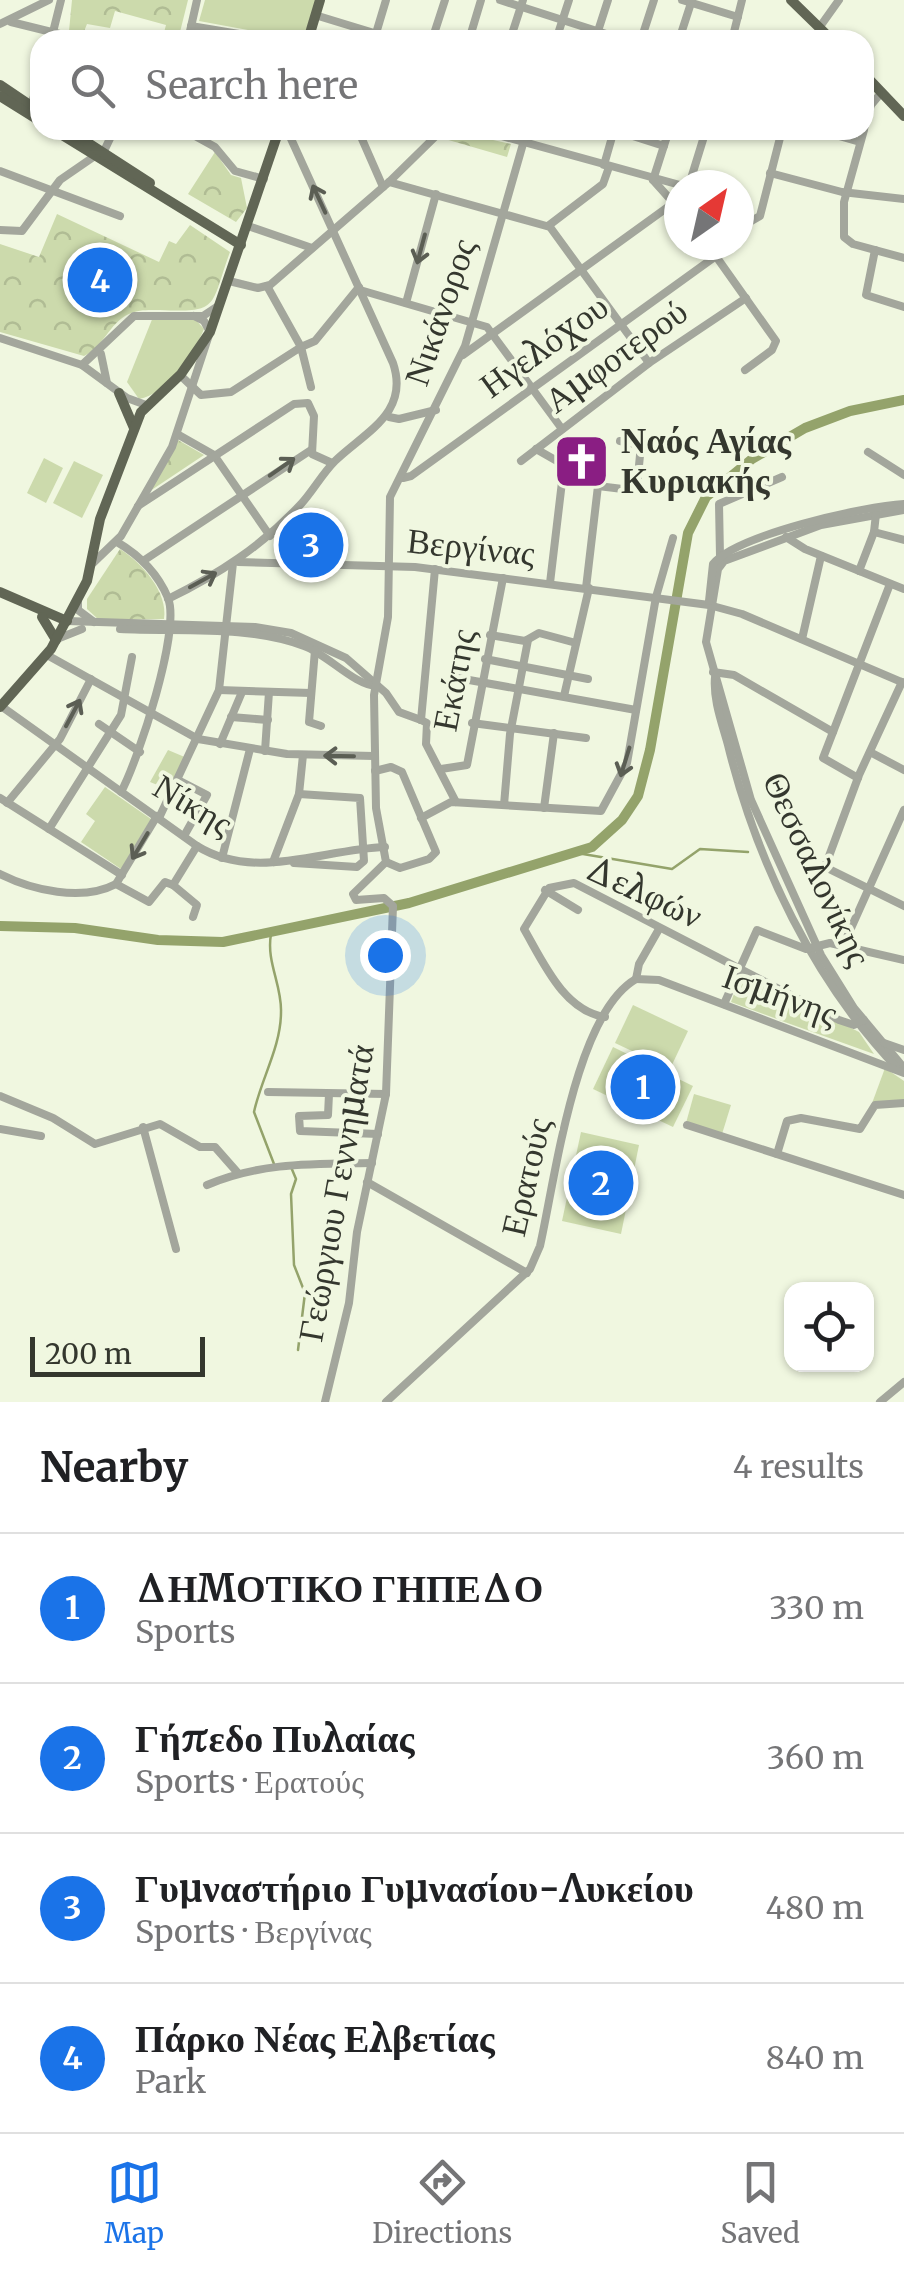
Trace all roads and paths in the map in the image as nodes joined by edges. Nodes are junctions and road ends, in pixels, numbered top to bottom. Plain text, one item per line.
1 (50, 0) edge
2 (61, 0) edge
3 (197, 0) edge
4 (320, 0) edge
5 (386, 0) edge
6 (445, 0) edge
7 (481, 0) edge
8 (500, 0) edge
9 (568, 0) edge
10 (608, 0) edge
11 (654, 0) edge
12 (742, 0) edge
13 (792, 0) edge
14 (840, 0) edge
15 (686, 1) edge
16 (522, 3) edge
17 (315, 16) junction
18 (738, 17) junction
19 (562, 20) junction
20 (11, 22) junction
21 (0, 24) edge
22 (191, 26) junction
23 (34, 30) edge
24 (54, 30) edge
25 (190, 30) edge
26 (215, 30) edge
27 (311, 30) edge
28 (355, 30) edge
29 (377, 30) edge
30 (435, 30) edge
31 (471, 30) edge
32 (513, 30) edge
33 (559, 30) edge
34 (595, 30) edge
35 (598, 30) edge
36 (645, 30) edge
37 (681, 30) edge
38 (735, 30) edge
39 (820, 30) edge
40 (825, 30) edge
41 (874, 84) edge
42 (0, 86) edge
43 (882, 92) junction
44 (0, 96) edge
45 (874, 101) edge
46 (30, 105) edge
47 (30, 116) edge
48 (904, 116) edge
49 (73, 140) edge
50 (81, 140) edge
51 (106, 140) edge
52 (203, 140) edge
53 (279, 140) edge
54 (288, 140) edge
55 (363, 140) edge
56 (432, 140) edge
57 (516, 140) edge
58 (612, 140) edge
59 (645, 140) edge
60 (666, 140) edge
61 (703, 140) edge
62 (779, 140) edge
63 (853, 140) edge
64 (523, 142) junction
65 (860, 142) joint
66 (664, 146) junction
67 (97, 153) junction
68 (606, 166) junction
69 (694, 170) edge
70 (0, 171) edge
71 (770, 173) junction
72 (264, 179) junction
73 (654, 180) junction
74 (664, 182) edge
75 (386, 184) junction
76 (664, 190) edge
77 (52, 191) junction
78 (846, 192) junction
79 (436, 194) junction
80 (904, 198) edge
81 (502, 213) junction
82 (664, 214) edge
83 (120, 216) dead end
84 (754, 219) edge
85 (248, 226) junction
86 (548, 226) junction
87 (0, 230) edge
88 (334, 230) junction
89 (241, 245) junction
90 (312, 248) junction
91 (876, 250) junction
92 (904, 258) edge
93 (700, 260) edge
94 (721, 260) edge
95 (582, 270) junction
96 (228, 281) junction
97 (267, 286) junction
98 (359, 289) junction
99 (746, 298) junction
100 (221, 302) junction
101 (406, 303) junction
102 (904, 307) edge
103 (194, 316) junction
104 (472, 321) junction
105 (621, 324) junction
106 (491, 331) junction
107 (210, 332) junction
108 (0, 338) edge
109 (302, 347) junction
110 (101, 350) junction
111 (460, 358) junction
112 (650, 363) junction
113 (82, 365) junction
114 (745, 370) dead end
115 (180, 375) junction
116 (107, 383) junction
117 (311, 386) dead end
118 (193, 387) junction
119 (532, 388) junction
120 (119, 392) junction
121 (146, 405) junction
122 (436, 410) junction
123 (389, 416) junction
124 (134, 429) junction
125 (562, 429) junction
126 (177, 434) junction
127 (620, 441) dead end
128 (536, 449) junction
129 (311, 450) junction
130 (868, 452) dead end
131 (214, 456) junction
132 (521, 461) dead end
133 (332, 463) junction
134 (904, 475) edge
135 (782, 477) dead end
136 (403, 478) dead end
137 (242, 495) junction
138 (138, 506) junction
139 (904, 507) edge
140 (876, 514) junction
141 (800, 532) junction
142 (874, 532) junction
143 (270, 536) junction
144 (673, 538) dead end
145 (786, 538) junction
146 (904, 540) edge
147 (117, 542) junction
148 (800, 547) junction
149 (720, 556) junction
150 (821, 556) junction
151 (144, 561) junction
152 (236, 563) junction
153 (93, 564) junction
154 (388, 566) junction
155 (435, 569) junction
156 (858, 571) junction
157 (503, 578) junction
158 (550, 582) junction
159 (890, 584) junction
160 (588, 588) junction
161 (904, 589) edge
162 (0, 596) edge
163 (656, 597) junction
164 (168, 598) junction
165 (78, 599) junction
166 (709, 604) junction
167 (43, 614) junction
168 (65, 624) junction
169 (103, 625) junction
170 (168, 628) junction
171 (82, 630) junction
172 (227, 630) junction
173 (490, 635) junction
174 (57, 639) junction
175 (802, 639) junction
176 (528, 640) junction
177 (576, 644) junction
178 (315, 650) junction
179 (47, 655) junction
180 (132, 657) dead end
181 (485, 659) junction
182 (860, 664) junction
183 (523, 666) junction
184 (714, 674) junction
185 (569, 675) junction
186 (458, 678) dead end
187 (588, 679) dead end
188 (91, 680) junction
189 (481, 680) junction
190 (903, 683) edge
191 (377, 686) junction
192 (518, 688) junction
193 (219, 690) junction
194 (242, 692) junction
195 (270, 692) junction
196 (311, 693) junction
197 (564, 696) junction
198 (126, 700) junction
199 (0, 707) edge
200 (636, 710) junction
201 (151, 715) junction
202 (232, 717) junction
203 (268, 720) junction
204 (421, 720) junction
205 (472, 723) junction
206 (99, 724) dead end
207 (321, 726) dead end
208 (511, 728) junction
209 (834, 732) junction
210 (554, 733) junction
211 (112, 734) junction
212 (586, 738) dead end
213 (198, 739) junction
214 (52, 744) junction
215 (220, 744) junction
216 (250, 749) junction
217 (266, 751) junction
218 (140, 752) junction
219 (870, 752) junction
220 (303, 756) junction
221 (374, 756) junction
222 (441, 769) junction
223 (90, 770) junction
224 (904, 770) edge
225 (375, 772) junction
226 (858, 778) junction
227 (178, 780) junction
228 (121, 792) junction
229 (299, 794) junction
230 (4, 801) edge
231 (456, 802) junction
232 (504, 805) junction
233 (544, 808) junction
234 (904, 810) edge
235 (158, 817) junction
236 (422, 818) junction
237 (49, 829) junction
238 (184, 836) junction
239 (197, 846) junction
240 (385, 847) junction
241 (363, 848) junction
242 (222, 858) junction
243 (276, 862) junction
244 (386, 862) junction
245 (0, 874) edge
246 (122, 875) junction
247 (116, 884) junction
248 (173, 885) junction
249 (545, 890) junction
250 (868, 891) junction
251 (904, 906) edge
252 (578, 910) dead end
253 (192, 917) dead end
254 (659, 929) junction
255 (843, 946) junction
256 (813, 948) junction
257 (904, 960) edge
258 (738, 968) junction
259 (636, 979) junction
260 (724, 1004) junction
261 (605, 1017) junction
262 (861, 1023) junction
263 (881, 1046) junction
264 (904, 1050) edge
265 (872, 1058) junction
266 (902, 1070) edge
267 (268, 1092) dead end
268 (330, 1094) junction
269 (386, 1094) junction
270 (0, 1096) edge
271 (904, 1103) edge
272 (687, 1124) dead end
273 (143, 1127) junction
274 (0, 1128) edge
275 (378, 1134) junction
276 (41, 1136) dead end
277 (778, 1154) junction
278 (372, 1163) junction
279 (237, 1172) junction
280 (368, 1182) junction
281 (207, 1185) dead end
282 (904, 1196) edge
283 (176, 1249) dead end
284 (527, 1274) junction
285 (904, 1382) edge
286 (326, 1402) edge
287 (386, 1402) edge
288 (880, 1402) edge

1 - 20 street
2 - 24 street
3 - 22 street
4 - 17 main road
5 - 29 street
6 - 30 street
7 - 31 street
8 - 16 street
9 - 19 street
10 - 35 street
11 - 36 street
12 - 18 street
13 - 39 main road
14 - 40 street
15 - 18 street
15 - 37 street
16 - 19 street
16 - 32 street
17 - 27 main road
17 - 28 street
18 - 38 street
19 - 33 street
19 - 34 street
20 - 21 street
20 - 23 street
22 - 25 street
22 - 26 street
41 - 43 main road
42 - 46 main road
43 - 45 street
43 - 48 main road
44 - 47 main road
49 - 67 main road
50 - 67 main road
51 - 67 street
52 - 72 street
53 - 72 main road
88 -> 54 street
55 - 75 street
56 - 75 street
57 - 64 street
58 - 68 street
59 - 66 street
60 - 66 street
61 - 69 street
62 - 71 street
63 - 65 street
64 - 68 street
64 - 81 street, Νικάνορος
65 - 78 street
66 - 73 street
67 - 77 street
67 - 89 main road
68 - 73 street
68 - 86 street
70 - 77 street
71 - 78 street
71 - 84 street
72 - 85 main road
73 - 74 street
73 - 76 street
75 - 79 street
75 - 88 street
77 - 83 street
77 - 87 street
78 - 80 street
78 - 91 street
79 - 81 street
79 -> 101 street
81 - 86 street
81 - 104 street, Νικάνορος
82 - 95 street
85 - 89 main road
85 - 90 street
86 - 95 street
88 - 90 street
88 - 98 street
89 - 96 main road
90 - 97 street
91 - 92 street
91 - 102 street
93 - 105 street, Ηγελόχου
94 - 99 street
95 - 105 street
95 - 106 street
96 - 97 street
96 - 100 main road
97 - 109 street
98 - 101 street
98 - 109 street
98 - 123 street
99 - 112 street, Αμφοτερού
99 - 114 street
100 - 103 street
100 - 107 main road
101 - 104 street
103 - 107 street
103 - 110 street
104 - 106 street
104 - 111 street, Νικάνορος
105 - 112 street
105 - 119 street, Ηγελόχου
106 - 111 street
106 - 119 street
107 - 115 main road
107 - 118 street
108 - 113 street
109 - 117 street
109 - 118 street
110 - 113 street
110 - 116 street
111 - 122 street, Νικάνορος
112 - 125 street, Αμφοτερού
113 - 116 street
115 - 118 street
115 - 121 main road
116 - 120 street
118 - 126 street
119 - 125 street
119 - 136 street, Ηγελόχου
120 - 121 street
120 - 124 main road
121 - 124 main road
122 - 123 street
122 - 154 street, Νικάνορος
123 - 133 street
124 - 153 main road
125 - 128 street, Αμφοτερού
126 - 131 street
126 - 138 street
127 - 160 street
128 - 132 street, Αμφοτερού
128 - 158 street
129 - 131 street
129 - 133 street
137 -> 129 street
130 - 134 street
131 - 137 street
131 - 138 street
133 - 143 street
135 - 149 street
137 - 143 street
137 - 151 street
138 - 147 street
139 - 140 street
139 - 149 street
140 - 141 street
140 - 142 street
141 - 145 street
141 - 148 street
142 - 146 street
142 - 156 street
143 - 152 street
144 - 163 street
145 - 148 street
145 - 166 street
147 - 151 street
147 - 153 street
148 - 150 street
149 - 166 street
150 - 156 street
150 - 175 street
151 - 164 street
152 - 154 street, Βεργίνας
164 -> 152 street
152 - 172 street
153 - 165 main road
154 - 155 street, Βεργίνας
154 - 191 street
155 - 157 street, Βεργίνας
155 - 204 street
156 - 159 street
157 - 158 street, Βεργίνας
157 - 173 street, Εκάτης
158 - 160 street, Βεργίνας
159 - 161 street
159 - 182 street
160 - 163 street, Βεργίνας
160 - 177 street
162 - 167 main road
163 - 166 street, Βεργίνας
163 - 200 street
164 - 170 street
165 - 167 main road
165 - 168 main road
165 - 169 street
166 - 175 street, Βεργίνας
166 - 184 street, Θεσσαλονίκης
167 - 168 main road
167 - 174 main road
168 - 169 street
168 - 171 street
168 - 174 main road
169 - 170 street
170 - 171 street
170 - 172 street
170 - 201 street
171 - 174 street
172 - 178 street
172 - 191 street
172 - 193 street
173 - 176 street
173 - 181 street, Εκάτης
174 - 179 main road
175 - 182 street, Βεργίνας
176 - 177 street
176 - 183 street
177 - 185 street
178 - 191 street
178 - 196 street
179 - 188 street
179 - 199 main road
180 - 198 street
181 - 183 street
181 - 189 street, Εκάτης
182 - 190 street, Βεργίνας
182 - 209 street
183 - 185 street
183 - 192 street
184 - 209 street
184 - 256 street, Θεσσαλονίκης
185 - 187 street
185 - 197 street
186 - 189 street
188 - 198 street
214 -> 188 street
189 - 192 street
189 - 205 street, Εκάτης
190 - 219 street
191 - 204 street
191 - 221 street
192 - 197 street
192 - 208 street
193 - 194 street
193 - 213 street
194 - 195 street
194 - 202 street
195 - 196 street
195 - 203 street
196 - 207 street
197 - 200 street
198 - 201 street
198 - 211 street
199 - 214 street, Νίκης
200 -> 233 street
201 - 213 street
201 - 218 street
202 - 203 street
202 - 215 street
203 - 217 street
204 - 222 street
205 - 208 street
205 - 222 street, Εκάτης
206 - 211 street
208 - 210 street
208 - 232 street
209 - 226 street
210 - 212 street
210 - 233 street
211 - 218 street
211 - 223 street
213 - 215 street
213 - 227 street
214 - 223 street, Νίκης
214 - 230 street
215 - 216 street
216 - 217 street
216 - 242 street
217 - 220 street
218 - 228 street
219 - 224 street
219 - 226 street
221 -> 220 street
220 - 229 street
221 - 225 street
222 - 231 street
223 - 228 street, Νίκης
223 - 237 street
225 - 236 street
225 - 240 street
226 - 250 street
227 - 235 street
227 - 238 street
228 - 235 street, Νίκης
229 - 241 street
229 - 243 street
230 - 237 street
231 - 232 street
231 - 236 street
232 - 233 street
234 - 250 street
235 - 238 street, Νίκης
235 -> 246 street
236 - 244 street
237 - 246 street
238 - 239 street, Νίκης
239 - 242 street, Νίκης
239 - 248 street
240 - 241 street, Νίκης
240 - 244 street
241 - 243 street, Νίκης
241 - 243 street
242 - 243 street, Νίκης
244 - 269 street, Γεώργιου Γεννηματά
245 - 247 street
246 - 247 street
247 - 248 street
248 - 253 street
249 - 252 street
249 - 254 street, Δελφών
249 - 261 street
250 - 251 street
250 - 255 street
254 - 258 street, Δελφών
254 - 259 street, Ερατούς
255 - 256 street
255 - 257 street
256 - 258 street
256 - 262 street, Θεσσαλονίκης
258 - 260 street
258 - 262 street, Δελφών
259 - 260 street, Ισμήνης
259 - 261 street, Ερατούς
260 - 265 street, Ισμήνης
261 - 284 street, Ερατούς
262 - 263 street, Θεσσαλονίκης
263 - 264 street
263 - 265 street
263 - 266 street, Θεσσαλονίκης
265 - 266 street, Ισμήνης
267 - 268 street
268 - 269 street
268 - 275 street
269 - 275 street, Γεώργιου Γεννηματά
270 - 273 street
271 - 277 street
272 - 277 street
273 - 279 street
273 - 283 street
274 - 276 street
275 - 278 street, Γεώργιου Γεννηματά
277 - 282 street
278 - 279 street
278 - 280 street, Γεώργιου Γεννηματά
279 - 281 street
280 - 284 street
280 - 286 street, Γεώργιου Γεννηματά
284 - 287 street, Ερατούς
285 - 288 street

